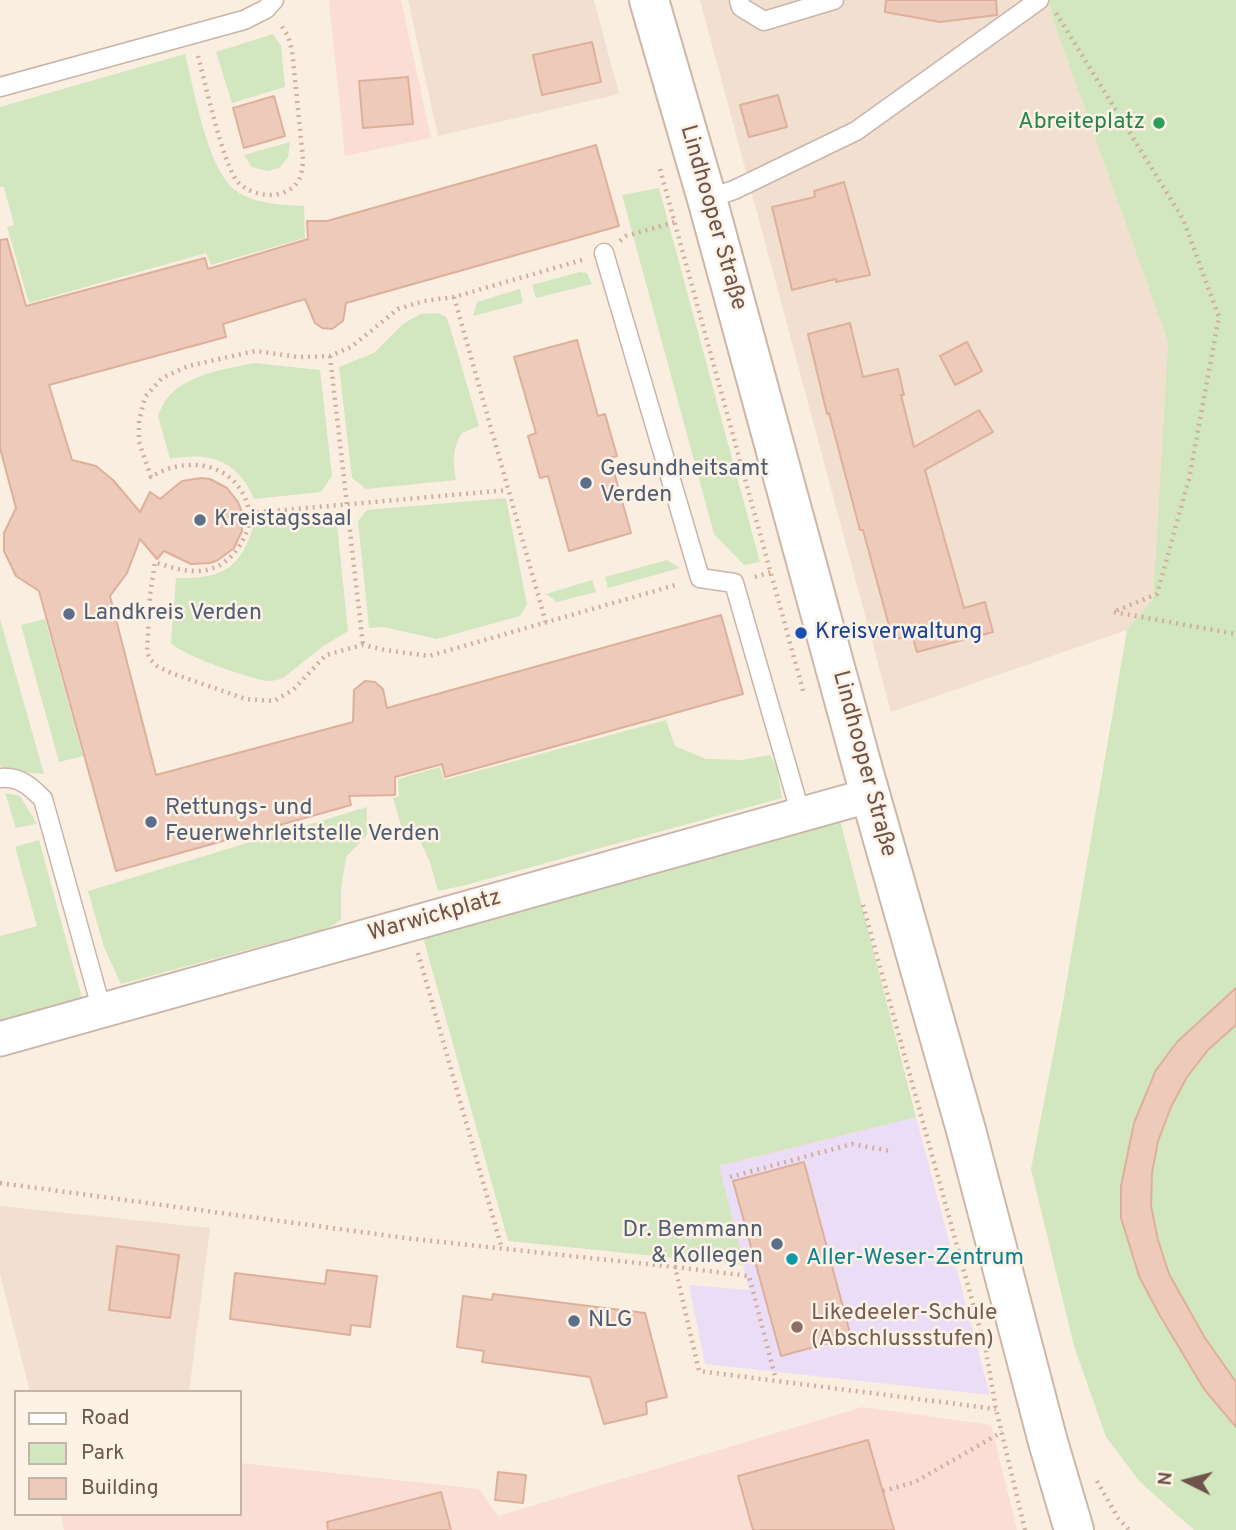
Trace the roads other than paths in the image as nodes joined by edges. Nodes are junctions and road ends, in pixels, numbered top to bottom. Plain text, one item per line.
1 (649, 0) edge
2 (739, 0) edge
3 (834, 0) edge
4 (270, 5) edge
5 (1047, 5) edge
6 (0, 88) edge
7 (707, 199) junction
8 (604, 253) road end
9 (0, 778) edge
10 (871, 795) junction
11 (801, 815) junction
12 (102, 1011) junction
13 (0, 1039) edge
14 (1077, 1526) edge

1 - 7 main road, Lindhooper Straße
2 - 3 lane
4 - 6 lane
5 - 7 lane
7 - 10 main road, Lindhooper Straße
8 - 11 lane
9 - 12 lane
10 - 11 street, Warwickplatz
10 - 14 main road, Lindhooper Straße
11 - 12 street, Warwickplatz
12 - 13 street, Warwickplatz

